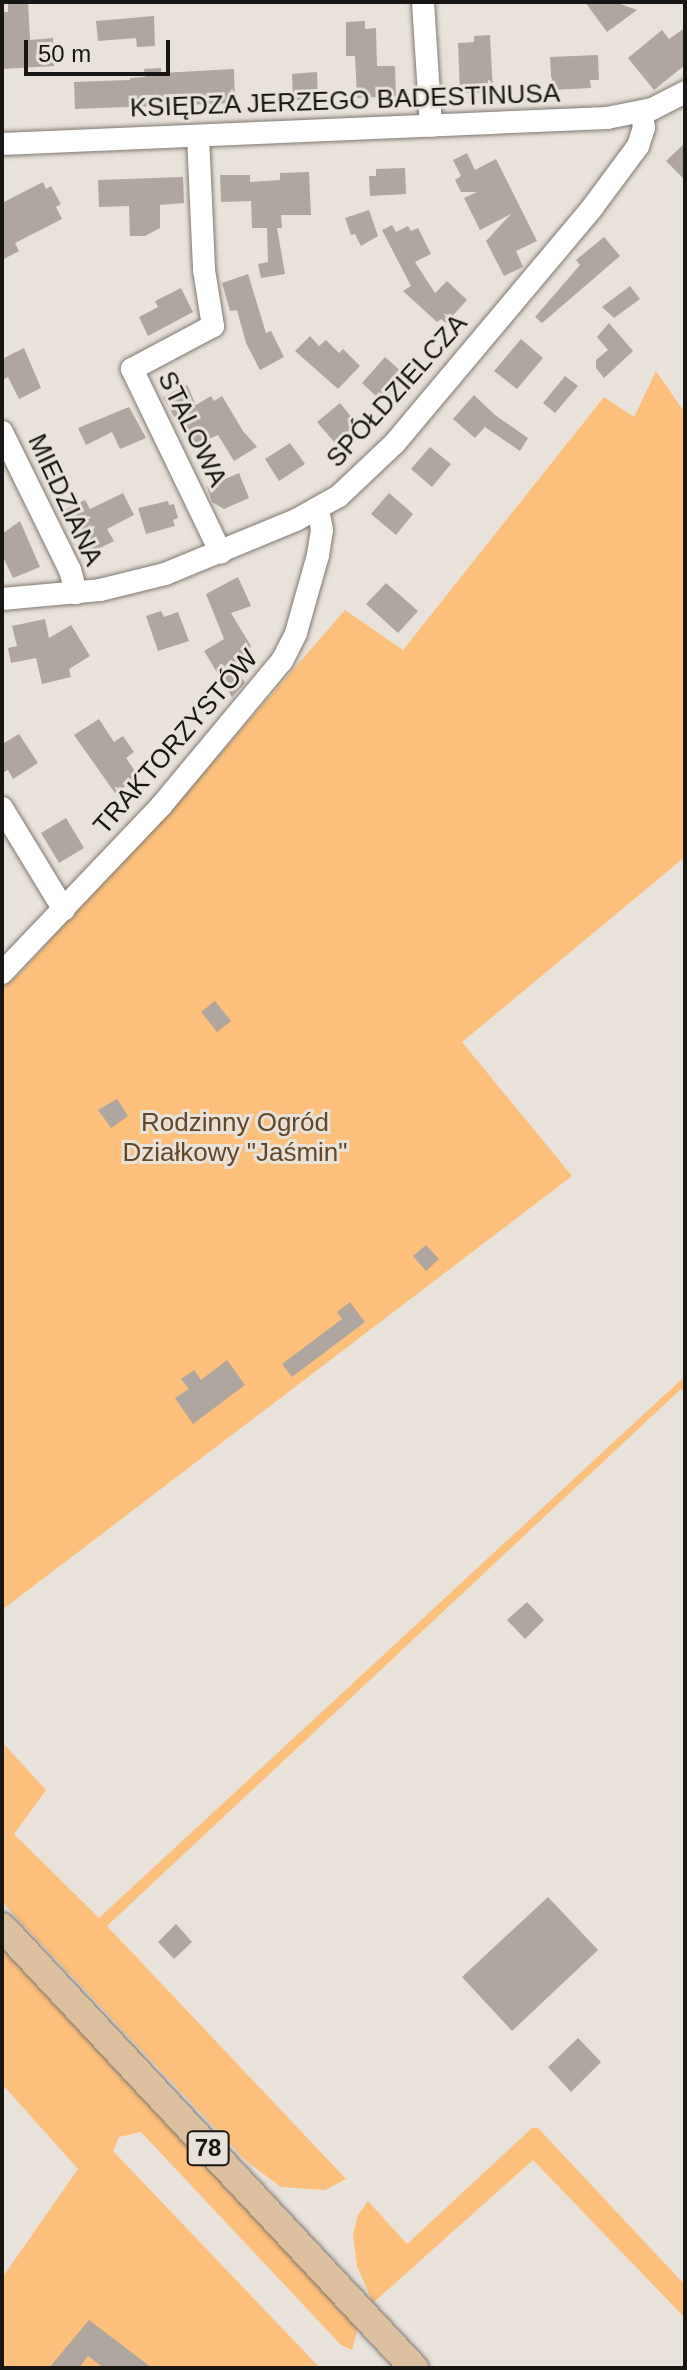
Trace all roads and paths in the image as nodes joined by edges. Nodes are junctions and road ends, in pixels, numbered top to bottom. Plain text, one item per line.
1 (423, 2) edge
2 (685, 92) edge
3 (642, 113) junction
4 (431, 126) junction
5 (198, 136) junction
6 (2, 144) edge
7 (2, 432) edge
8 (318, 510) junction
9 (221, 553) junction
10 (76, 593) junction
11 (2, 599) edge
12 (2, 808) edge
13 (64, 910) junction
14 (2, 973) edge
15 (2, 1927) edge
16 (414, 2368) edge

1 - 4 street
2 - 3 street, KSIĘDZA JERZEGO BADESTINUSA
3 - 4 street, KSIĘDZA JERZEGO BADESTINUSA
3 - 8 street, SPÓŁDZIELCZA
4 - 5 street, KSIĘDZA JERZEGO BADESTINUSA
5 - 6 street, KSIĘDZA JERZEGO BADESTINUSA
5 - 9 street, STALOWA
7 - 10 street, MIEDZIANA
8 - 9 street, SPÓŁDZIELCZA
8 - 13 street, TRAKTORZYSTÓW
9 - 10 street, SPÓŁDZIELCZA
10 - 11 street, SPÓŁDZIELCZA
12 - 13 street
13 - 14 street, TRAKTORZYSTÓW
15 - 16 main road, 78

